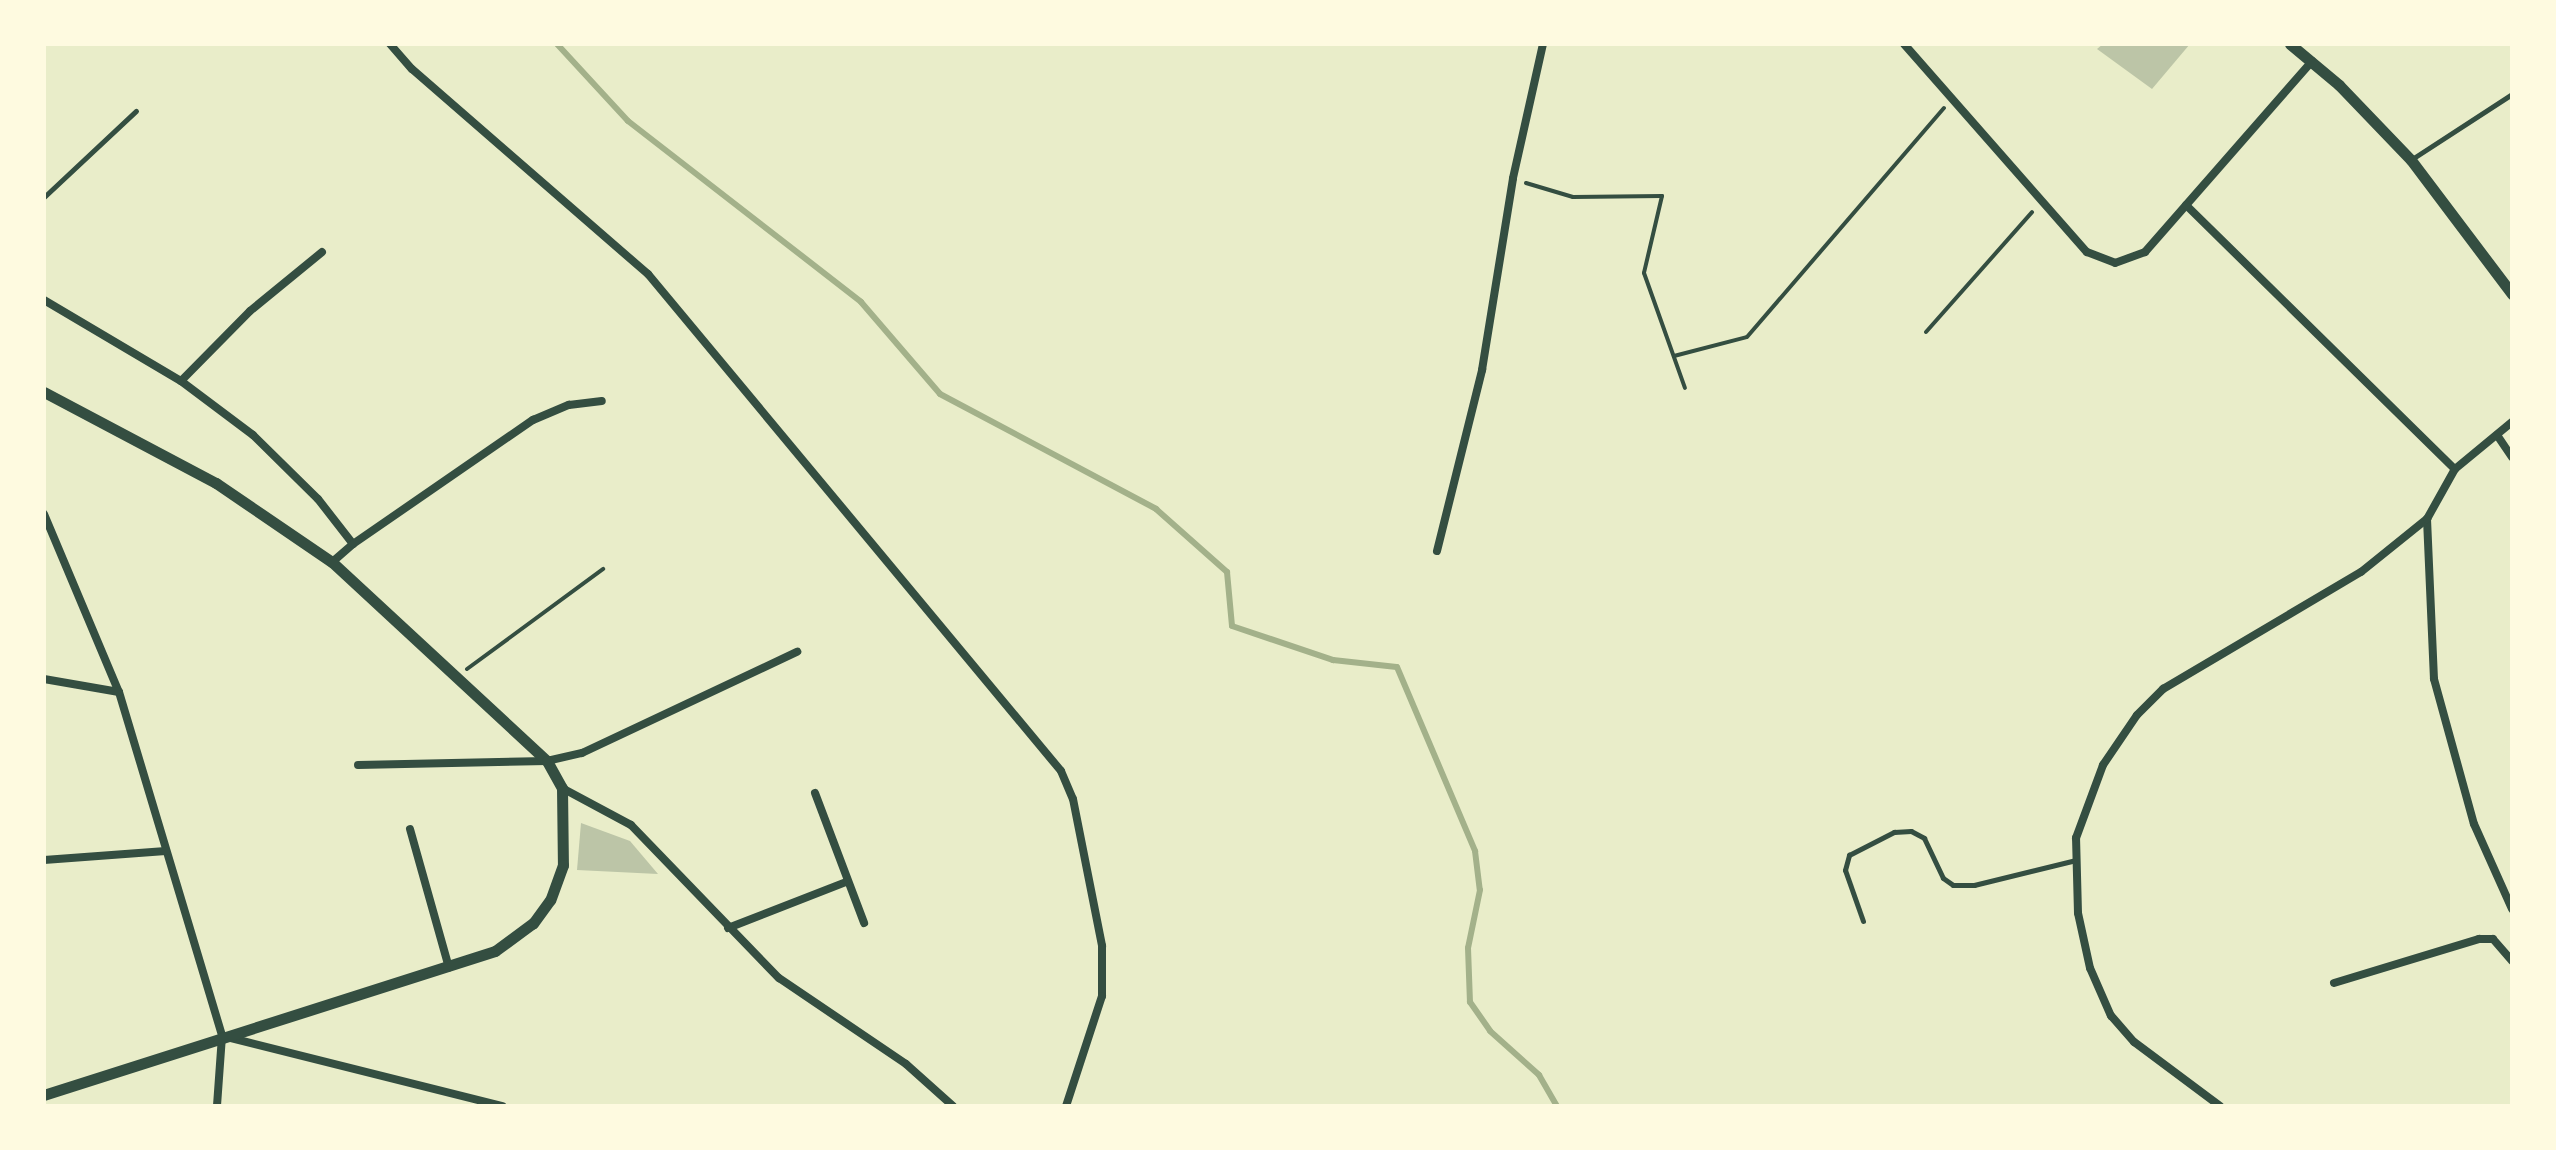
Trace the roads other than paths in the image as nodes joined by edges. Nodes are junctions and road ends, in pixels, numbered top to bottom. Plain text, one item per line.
1 (390, 44) edge
2 (1543, 44) edge
3 (1904, 44) edge
4 (2290, 44) edge
5 (2312, 61) junction
6 (2512, 94) edge
7 (136, 111) dead end
8 (2411, 160) junction
9 (44, 197) edge
10 (2186, 205) junction
11 (322, 252) dead end
12 (2512, 294) edge
13 (44, 300) edge
14 (181, 381) junction
15 (44, 392) edge
16 (602, 401) dead end
17 (2512, 422) edge
18 (2497, 435) junction
19 (2512, 457) edge
20 (2455, 469) junction
21 (44, 514) edge
22 (2427, 519) junction
23 (353, 544) junction
24 (1437, 551) dead end
25 (332, 562) junction
26 (797, 652) dead end
27 (44, 679) edge
28 (119, 692) junction
29 (547, 761) junction
30 (358, 765) dead end
31 (562, 788) junction
32 (815, 793) dead end
33 (410, 829) dead end
34 (166, 851) junction
35 (2077, 859) junction
36 (44, 860) edge
37 (846, 882) junction
38 (2510, 903) edge
39 (1863, 921) dead end
40 (864, 923) dead end
41 (728, 928) junction
42 (2512, 961) edge
43 (449, 968) junction
44 (2334, 983) dead end
45 (222, 1036) junction
46 (44, 1095) edge
47 (217, 1106) edge
48 (502, 1106) edge
49 (953, 1106) edge
50 (1066, 1106) edge
51 (2220, 1106) edge

1 - 50 street
2 - 24 street
3 - 10 street
4 - 5 street
5 - 8 street
5 - 10 street
6 - 8 lane
7 - 9 lane
8 - 12 street
10 - 20 street
11 - 14 street
13 - 14 street
14 - 23 street
15 - 25 street
16 - 23 street
17 - 18 street
18 - 19 street
18 - 20 street
20 - 22 street
21 - 28 street
22 - 35 street
22 - 38 street
23 - 25 street
25 - 29 street
26 - 29 street
27 - 28 street
28 - 34 street
29 - 30 street
29 - 31 street
31 - 41 street
31 - 43 street
32 - 37 street
33 - 43 street
34 - 36 street
34 - 45 street
35 - 39 lane
35 - 51 street
37 - 40 street
37 - 41 street
41 - 49 street
42 - 44 street
43 - 45 street
45 - 46 street
45 - 47 street
45 - 48 street

